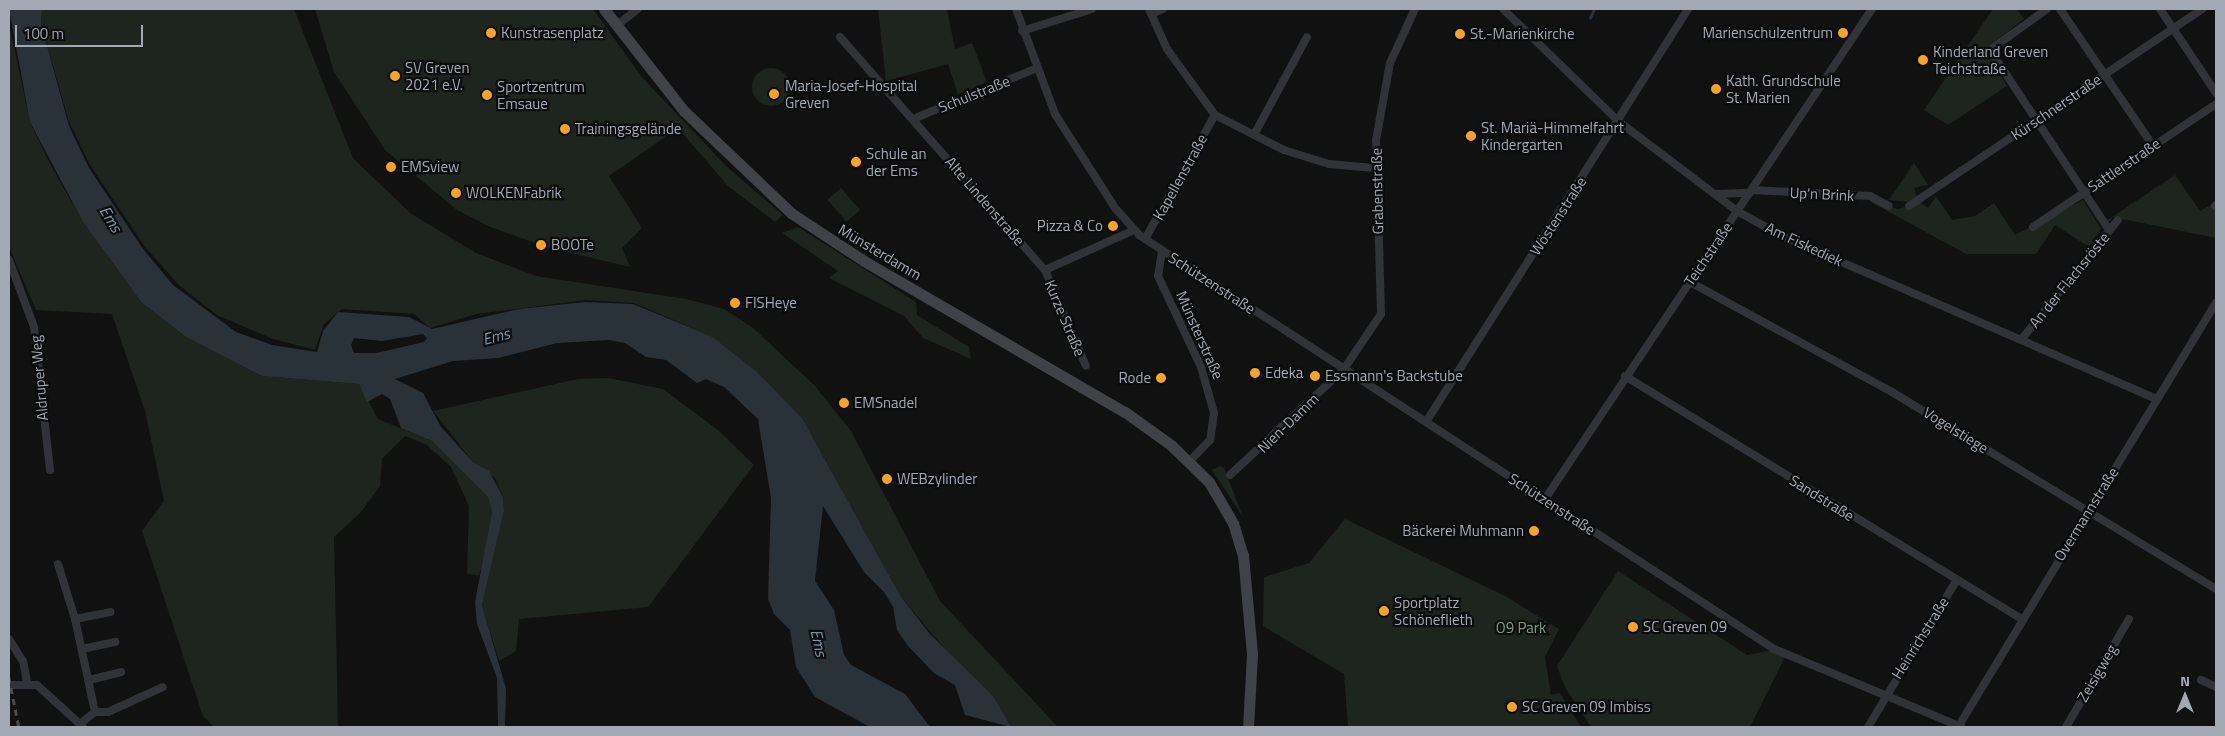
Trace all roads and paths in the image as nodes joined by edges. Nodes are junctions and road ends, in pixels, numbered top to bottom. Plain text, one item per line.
1 (604, 9) edge
2 (638, 9) edge
3 (1016, 9) edge
4 (1092, 9) edge
5 (1163, 9) edge
6 (1415, 9) edge
7 (1503, 9) edge
8 (1688, 9) edge
9 (1872, 9) edge
10 (2046, 9) edge
11 (2060, 9) edge
12 (2160, 9) edge
13 (2202, 9) edge
14 (1150, 11) edge
15 (616, 26) junction
16 (2173, 28) junction
17 (1022, 31) junction
18 (840, 37) dead end
19 (1306, 37) dead end
20 (1035, 69) junction
21 (2104, 74) junction
22 (2216, 93) edge
23 (2216, 104) edge
24 (1215, 115) junction
25 (913, 119) junction
26 (1618, 121) junction
27 (2035, 121) junction
28 (1254, 135) junction
29 (2153, 146) junction
30 (1374, 168) junction
31 (1751, 192) junction
32 (2084, 192) junction
33 (1714, 193) junction
34 (1889, 206) dead end
35 (1909, 206) dead end
36 (1737, 211) junction
37 (2118, 220) dead end
38 (2033, 227) dead end
39 (1134, 230) junction
40 (2109, 230) junction
41 (1145, 239) junction
42 (1162, 251) junction
43 (9, 260) edge
44 (1045, 270) junction
45 (1690, 282) junction
46 (2216, 302) edge
47 (2021, 340) junction
48 (1086, 366) dead end
49 (1344, 369) junction
50 (1625, 376) junction
51 (2157, 399) junction
52 (1426, 422) junction
53 (1190, 461) junction
54 (50, 470) dead end
55 (1230, 475) dead end
56 (1544, 499) junction
57 (2088, 512) junction
58 (58, 564) dead end
59 (1956, 581) junction
60 (2216, 589) edge
61 (110, 612) dead end
62 (75, 619) junction
63 (2021, 619) junction
64 (2129, 619) dead end
65 (9, 639) edge
66 (114, 642) dead end
67 (82, 649) junction
68 (121, 672) dead end
69 (89, 680) junction
70 (2201, 680) dead end
71 (26, 682) junction
72 (9, 685) edge
73 (163, 687) dead end
74 (2216, 687) edge
75 (1884, 696) junction
76 (95, 712) junction
77 (82, 726) edge
78 (1248, 727) edge
79 (1868, 727) edge
80 (1959, 727) edge
81 (2066, 727) edge

1 - 15 main road, Münsterdamm
2 - 15 street
3 - 17 street
4 - 17 street
5 - 14 street
6 - 30 street, Grabenstraße
7 - 26 street, Am Fiskediek
8 - 26 street, Wöstenstraße
9 - 31 street, Teichstraße
10 - 27 street
11 - 21 street
12 - 16 street
13 - 16 street, Kürschnerstraße
14 - 24 street
15 - 53 main road, Münsterdamm
16 - 21 street, Kürschnerstraße
16 - 22 street
17 - 20 street
18 - 25 street, Alte Lindenstraße
19 - 28 street
20 - 25 street, Schulstraße
20 - 39 street
21 - 27 street, Kürschnerstraße
21 - 29 street
23 - 29 street, Sattlerstraße
24 - 28 street
24 - 41 street, Kapellenstraße
25 - 44 street, Alte Lindenstraße
26 - 33 street, Am Fiskediek
26 - 52 street, Wöstenstraße
27 - 32 street
27 - 35 street, Kürschnerstraße
28 - 30 street
29 - 32 street, Sattlerstraße
30 - 49 street, Grabenstraße
31 - 33 street, Up'n Brink
31 - 34 street, Up'n Brink
31 - 36 street, Teichstraße
32 - 38 street, Sattlerstraße
32 - 40 street
33 - 36 street, Am Fiskediek
36 - 45 street, Teichstraße
36 - 47 street, Am Fiskediek
37 - 40 street, An der Flachsröste
39 - 41 street
39 - 44 street
40 - 47 street, An der Flachsröste
41 - 42 street
42 - 49 street, Schützenstraße
42 - 53 street, Münsterstraße
43 - 54 street, Aldruper Weg
44 - 48 street, Kurze Straße
45 - 50 street, Teichstraße
45 - 57 street, Vogelstiege
46 - 51 street, Overmannstraße
47 - 51 street, Am Fiskediek
49 - 52 street, Schützenstraße
49 - 55 street, Nien-Damm
50 - 56 street, Teichstraße
50 - 59 street, Sandstraße
51 - 57 street, Overmannstraße
52 - 56 street, Schützenstraße
53 - 78 main road
56 - 75 street, Schützenstraße
57 - 60 street, Vogelstiege
57 - 63 street, Overmannstraße
58 - 62 street
59 - 63 street, Sandstraße
59 - 75 street, Heinrichstraße
61 - 62 street
62 - 67 street
63 - 80 street, Overmannstraße
64 - 81 street, Zeisigweg
65 - 71 street
66 - 67 street
67 - 69 street
68 - 69 street
69 - 76 street
70 - 74 street
71 - 72 street
71 - 77 street
73 - 76 street
75 - 79 street, Heinrichstraße
75 - 80 street, Schützenstraße
76 - 77 street

